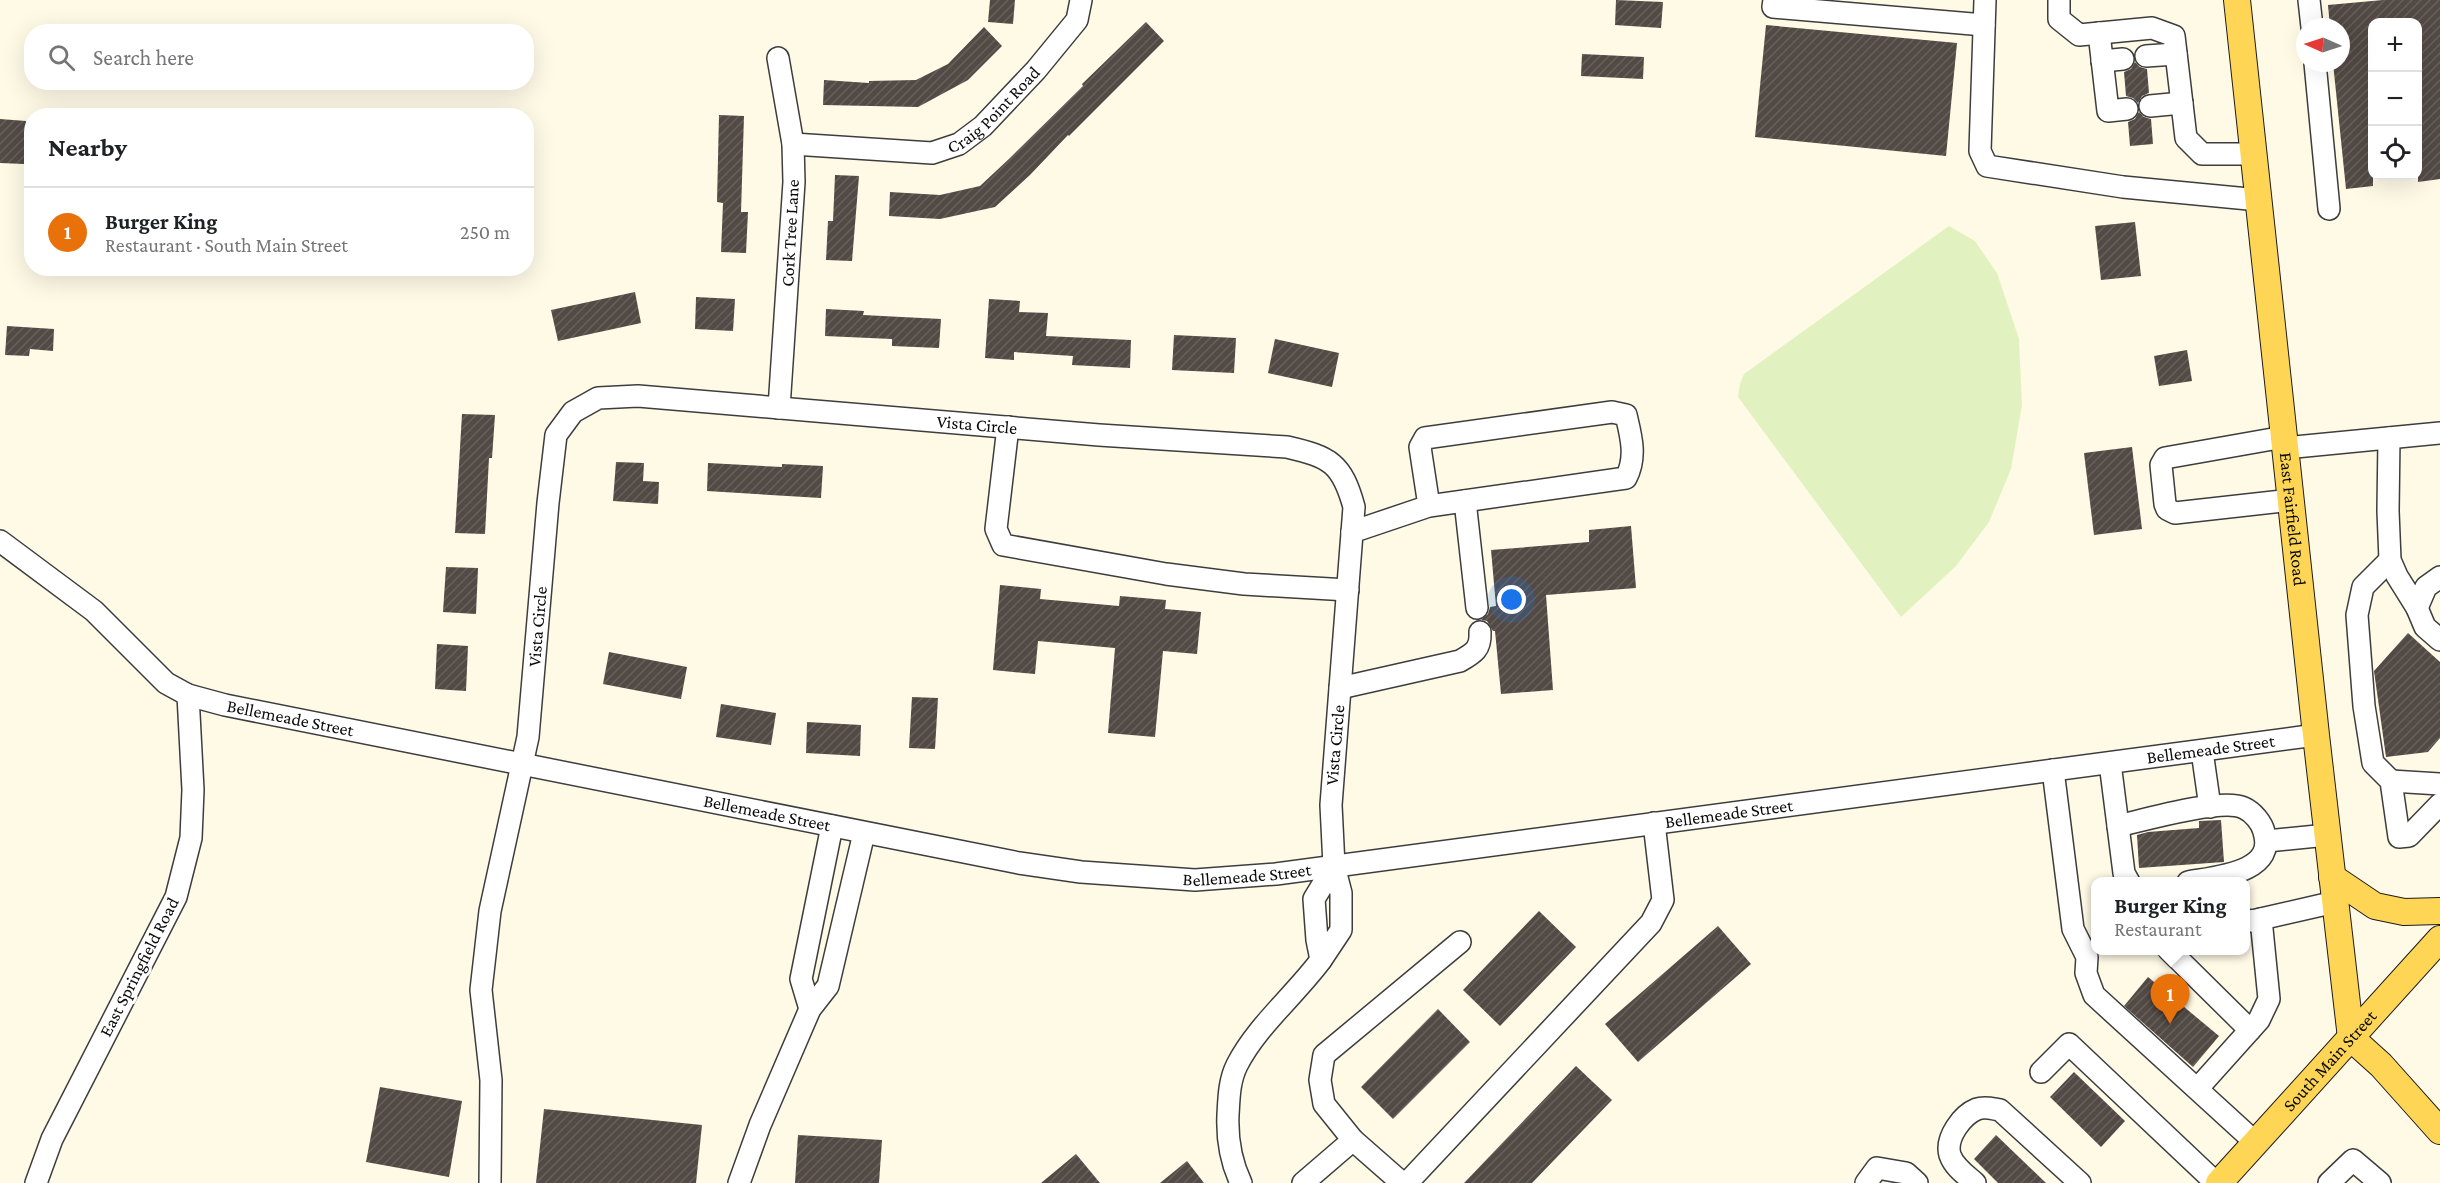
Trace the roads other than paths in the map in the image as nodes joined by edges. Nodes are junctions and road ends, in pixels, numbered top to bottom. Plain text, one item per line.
1 (1081, 0) edge
2 (1773, 0) edge
3 (1985, 0) edge
4 (2059, 0) edge
5 (2237, 0) edge
6 (2309, 0) edge
7 (2311, 18) edge
8 (1984, 25) junction
9 (2099, 33) junction
10 (2176, 54) junction
11 (2146, 56) dead end
12 (778, 58) dead end
13 (2123, 58) dead end
14 (2102, 61) junction
15 (2316, 72) edge
16 (2182, 103) junction
17 (2150, 106) dead end
18 (2127, 109) dead end
19 (793, 144) junction
20 (2254, 154) junction
21 (2259, 200) junction
22 (2330, 209) dead end
23 (779, 408) junction
24 (1008, 427) junction
25 (2440, 433) edge
26 (2389, 438) junction
27 (2284, 443) junction
28 (2291, 500) junction
29 (1465, 501) junction
30 (1429, 507) junction
31 (1352, 532) junction
32 (0, 541) edge
33 (2390, 560) junction
34 (2440, 577) edge
35 (1348, 590) junction
36 (1477, 608) dead end
37 (2417, 608) junction
38 (1480, 632) dead end
39 (2440, 640) edge
40 (1340, 688) junction
41 (188, 695) junction
42 (2316, 735) junction
43 (2202, 751) junction
44 (2110, 763) junction
45 (521, 764) junction
46 (2053, 770) junction
47 (2391, 781) junction
48 (2440, 784) edge
49 (2440, 804) edge
50 (2210, 807) junction
51 (1654, 823) junction
52 (831, 826) junction
53 (2118, 826) junction
54 (864, 832) junction
55 (2327, 835) junction
56 (2267, 841) junction
57 (1334, 866) junction
58 (2126, 877) edge
59 (2218, 877) edge
60 (2334, 890) junction
61 (2440, 911) edge
62 (2253, 919) edge
63 (809, 936) junction
64 (2440, 939) edge
65 (838, 942) junction
66 (1460, 942) dead end
67 (2091, 951) edge
68 (2093, 955) edge
69 (2173, 955) edge
70 (810, 1009) junction
71 (2250, 1030) junction
72 (2351, 1038) junction
73 (2042, 1072) dead end
74 (2198, 1088) junction
75 (2440, 1131) edge
76 (1353, 1140) junction
77 (2256, 1143) junction
78 (36, 1183) edge
79 (490, 1183) edge
80 (739, 1183) edge
81 (1240, 1183) edge
82 (1303, 1183) edge
83 (1402, 1183) edge
84 (1407, 1183) edge
85 (1866, 1183) edge
86 (1917, 1183) edge
87 (1975, 1183) edge
88 (2080, 1183) edge
89 (2218, 1183) edge
90 (2329, 1183) edge
91 (2380, 1183) edge

1 - 19 street, Craig Point Road
2 - 8 street
3 - 8 street
4 - 9 street
5 - 20 main road, East Fairfield Road
6 - 7 street
8 - 21 street
9 - 10 street
9 - 14 street
10 - 11 street
10 - 16 street
12 - 19 street, Cork Tree Lane
13 - 14 street
14 - 18 street
15 - 22 street
16 - 17 street
16 - 20 street
19 - 23 street, Cork Tree Lane
20 - 21 main road, East Fairfield Road
21 - 27 main road, East Fairfield Road
23 - 24 street, Vista Circle
23 - 45 street, Vista Circle
24 - 31 street, Vista Circle
24 - 35 street
25 - 26 street
26 - 27 street
26 - 33 street
27 - 28 main road, East Fairfield Road
27 - 28 street
28 - 42 main road, East Fairfield Road
29 - 30 street
29 - 30 street
29 - 36 street
30 - 31 street
31 - 35 street, Vista Circle
32 - 41 street
33 - 37 street
33 - 47 street
34 - 37 street
35 - 40 street, Vista Circle
37 - 39 street
38 - 40 street
40 - 57 street, Vista Circle
41 - 45 street, Bellemeade Street
41 - 78 street, East Springfield Road
42 - 43 street, Bellemeade Street
42 - 55 main road, East Fairfield Road
43 - 44 street, Bellemeade Street
43 - 50 street
44 - 46 street, Bellemeade Street
44 - 53 street
45 - 52 street, Bellemeade Street
45 - 79 street, Vista Circle
46 - 51 street, Bellemeade Street
46 - 67 street
47 - 48 street
47 - 49 street
50 - 53 street
50 - 56 street
51 - 57 street, Bellemeade Street
51 - 84 street
52 - 54 street, Bellemeade Street
52 - 63 street
53 - 58 street
54 - 57 street, Bellemeade Street
54 - 65 street
55 - 56 street
55 - 60 main road, East Fairfield Road
56 - 59 street
57 - 81 street
60 - 61 main road
60 - 62 street
60 - 72 main road, East Fairfield Road
62 - 71 street
63 - 65 street
63 - 70 street
64 - 72 main road, South Main Street
65 - 70 street
66 - 76 street
68 - 74 street
69 - 71 street
70 - 80 street
71 - 74 street
72 - 75 main road
72 - 77 main road, South Main Street
73 - 89 street
74 - 77 street
76 - 82 street
76 - 83 street
77 - 89 main road, South Main Street
85 - 86 street
87 - 88 street
90 - 91 street

